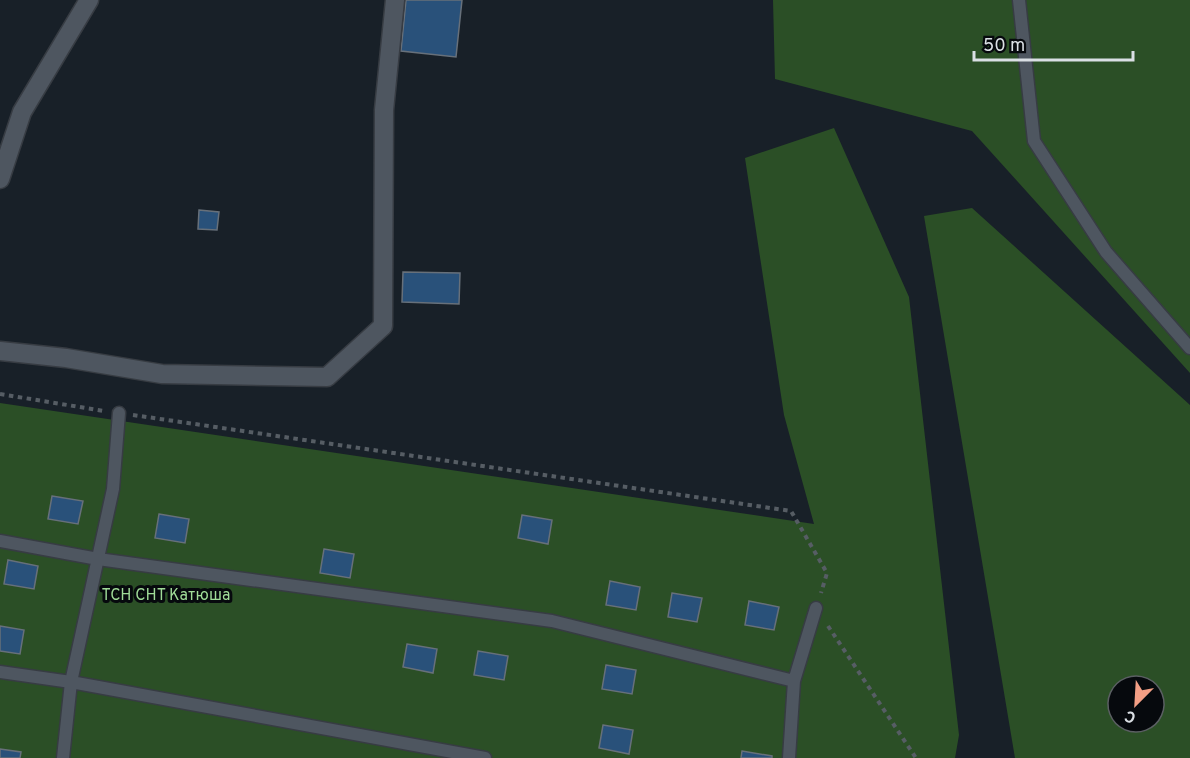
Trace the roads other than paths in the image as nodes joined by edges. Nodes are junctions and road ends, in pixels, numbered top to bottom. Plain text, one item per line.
1 (89, 0) edge
2 (395, 0) edge
3 (1019, 0) edge
4 (0, 180) edge
5 (1190, 348) edge
6 (0, 351) edge
7 (119, 413) road end
8 (0, 541) edge
9 (98, 559) junction
10 (816, 608) road end
11 (0, 672) edge
12 (794, 681) junction
13 (71, 682) junction
14 (63, 758) edge
15 (485, 758) edge
16 (789, 758) edge

1 - 4 street
2 - 6 street
3 - 5 lane
7 - 9 lane
8 - 9 lane
9 - 12 lane
9 - 13 lane
10 - 12 lane
11 - 13 lane
12 - 16 lane
13 - 14 lane
13 - 15 lane

